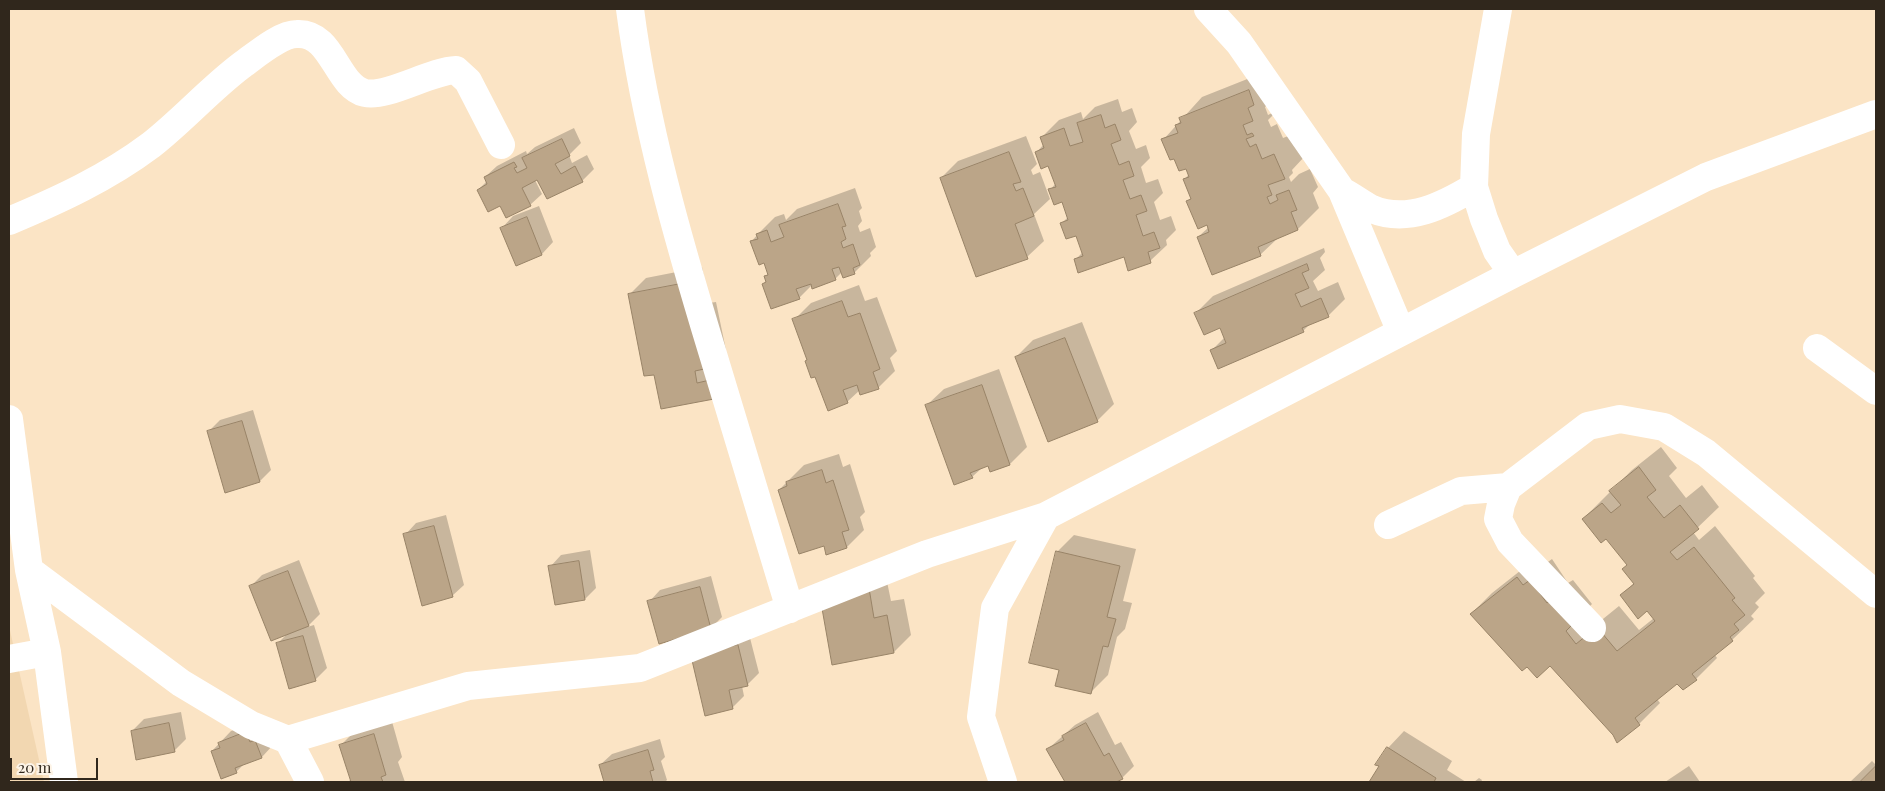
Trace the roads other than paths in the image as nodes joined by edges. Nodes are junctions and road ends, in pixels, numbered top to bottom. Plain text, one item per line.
1 (630, 9) edge
2 (1208, 9) edge
3 (1498, 9) edge
4 (1876, 114) edge
5 (501, 145) dead end
6 (1474, 187) junction
7 (1342, 191) junction
8 (9, 221) edge
9 (1513, 274) junction
10 (1401, 332) junction
11 (1817, 348) dead end
12 (1876, 392) edge
13 (9, 419) edge
14 (1508, 487) junction
15 (1046, 516) junction
16 (1388, 525) dead end
17 (29, 570) junction
18 (1876, 593) edge
19 (790, 609) junction
20 (1592, 628) dead end
21 (47, 652) junction
22 (9, 659) edge
23 (288, 740) junction
24 (64, 782) edge
25 (310, 782) edge
26 (1003, 782) edge

1 - 19 street
2 - 7 street
3 - 6 street
4 - 9 street
5 - 8 street
6 - 7 street
6 - 9 street
7 - 10 street
9 - 10 street
10 - 15 street
11 - 12 street
13 - 17 street
14 - 16 street
14 - 18 street
14 - 20 street
15 - 19 street
15 - 26 street
17 - 21 street
17 - 23 street
19 - 23 street
21 - 22 street
21 - 24 street
23 - 25 street

